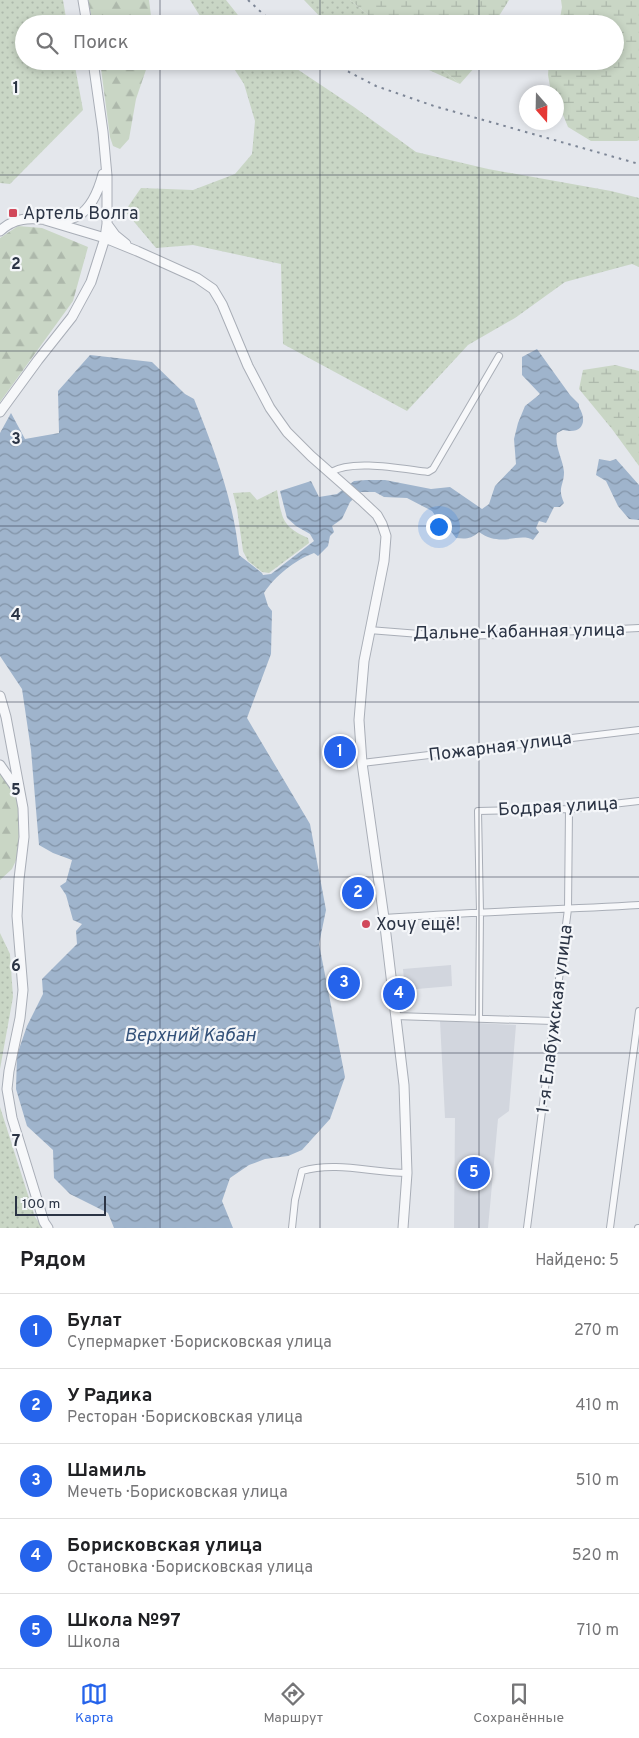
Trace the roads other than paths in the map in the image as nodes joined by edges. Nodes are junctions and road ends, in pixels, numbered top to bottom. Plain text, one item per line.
1 (83, 0) edge
2 (86, 15) edge
3 (94, 70) edge
4 (106, 166) junction
5 (45, 220) junction
6 (107, 224) junction
7 (0, 231) edge
8 (104, 238) junction
9 (137, 251) junction
10 (499, 356) dead end
11 (3, 405) edge
12 (0, 412) edge
13 (332, 472) junction
14 (639, 628) edge
15 (370, 630) junction
16 (0, 696) edge
17 (639, 730) edge
18 (362, 763) junction
19 (0, 765) edge
20 (639, 801) edge
21 (23, 808) junction
22 (569, 809) junction
23 (639, 905) edge
24 (568, 910) junction
25 (480, 912) junction
26 (384, 918) junction
27 (639, 1011) edge
28 (395, 1016) junction
29 (479, 1018) junction
30 (553, 1021) junction
31 (407, 1173) junction
32 (48, 1228) edge
33 (292, 1228) edge
34 (403, 1228) edge
35 (527, 1228) edge
36 (610, 1228) edge

1 - 2 street
3 - 4 street
4 - 5 street
4 - 6 street
5 - 7 street
5 - 8 street
6 - 8 street
6 - 9 street
8 - 9 street
8 - 11 street
9 - 13 street
10 - 13 street
11 - 12 street
13 - 15 street
14 - 15 street, Дальне-Кабанная улица
15 - 18 street
16 - 21 street
17 - 18 street, Пожарная улица
18 - 26 street
19 - 21 street
20 - 22 street, Бодрая улица
21 - 32 street
22 - 24 street, 1-я Елабужская улица
22 - 25 street, Бодрая улица
23 - 24 street
24 - 25 street
24 - 30 street, 1-я Елабужская улица
25 - 26 street
25 - 29 street
26 - 28 street
27 - 36 street
28 - 29 street
28 - 31 street
29 - 30 street
30 - 35 street, 1-я Елабужская улица
31 - 33 street
31 - 34 street

